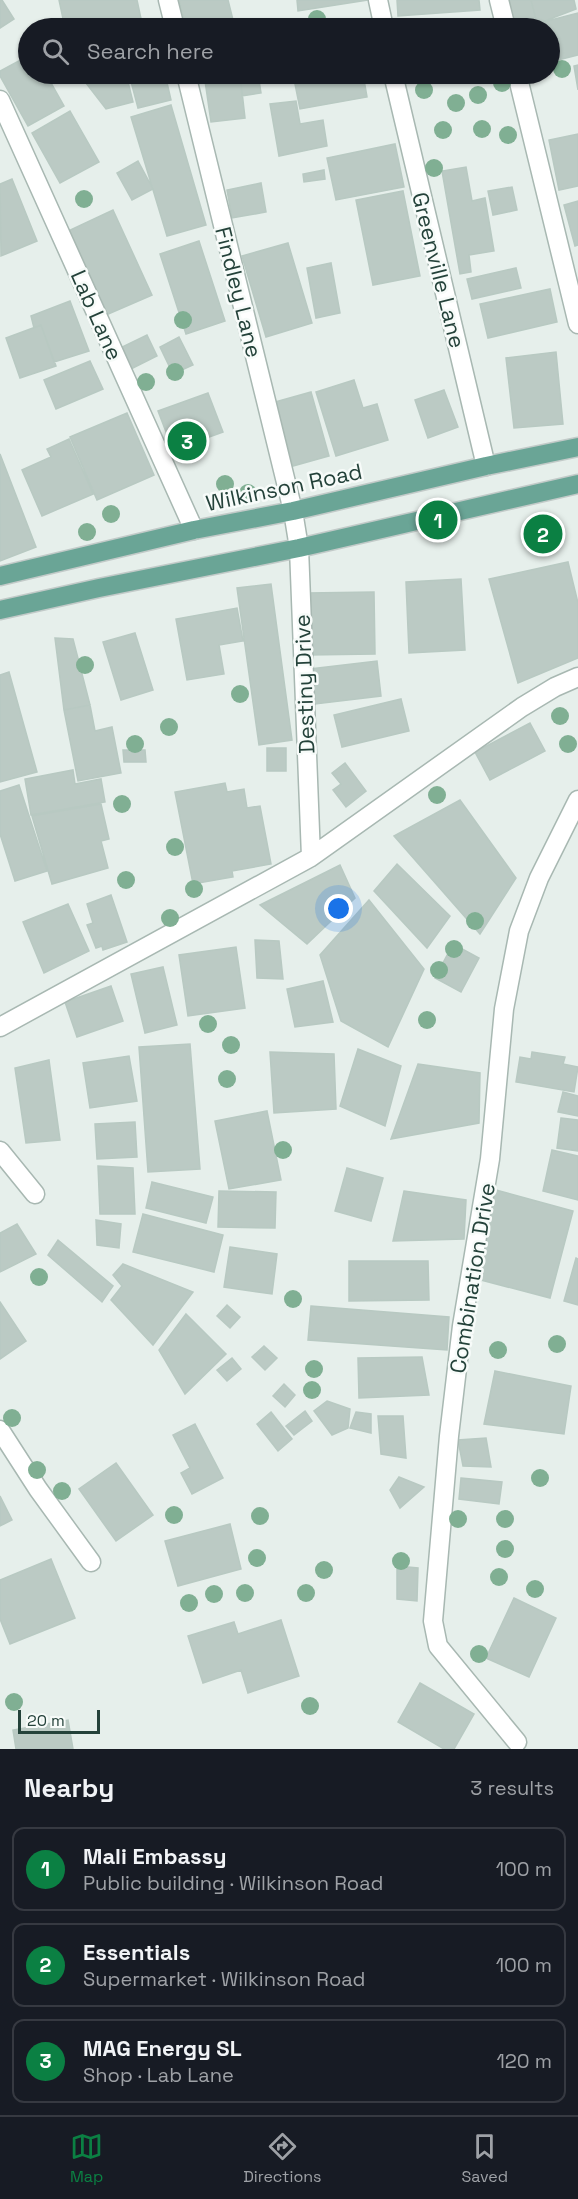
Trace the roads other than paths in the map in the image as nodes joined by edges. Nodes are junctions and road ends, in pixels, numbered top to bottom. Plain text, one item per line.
1 (168, 0) edge
2 (378, 0) edge
3 (499, 0) edge
4 (172, 18) edge
5 (382, 18) edge
6 (504, 18) edge
7 (188, 84) edge
8 (395, 84) edge
9 (519, 84) edge
10 (0, 100) edge
11 (578, 324) edge
12 (578, 447) edge
13 (486, 466) junction
14 (578, 484) edge
15 (293, 511) junction
16 (194, 530) junction
17 (298, 548) junction
18 (0, 576) edge
19 (0, 610) edge
20 (578, 677) edge
21 (578, 800) edge
22 (311, 857) junction
23 (0, 1027) edge
24 (0, 1151) edge
25 (35, 1194) dead end
26 (0, 1430) edge
27 (91, 1562) dead end
28 (517, 1742) dead end

1 - 4 street
2 - 5 street
3 - 6 street
7 - 15 street, Findley Lane
8 - 13 street, Greenville Lane
9 - 11 street
10 - 16 street, Lab Lane
12 - 13 main road, Wilkinson Road
13 - 15 main road, Wilkinson Road
14 - 17 main road
15 - 16 main road, Wilkinson Road
15 - 17 street, Destiny Drive
16 - 18 main road, Wilkinson Road
17 - 19 main road
17 - 22 street, Destiny Drive
20 - 22 street
21 - 28 street, Combination Drive
22 - 23 street
24 - 25 street
26 - 27 street

